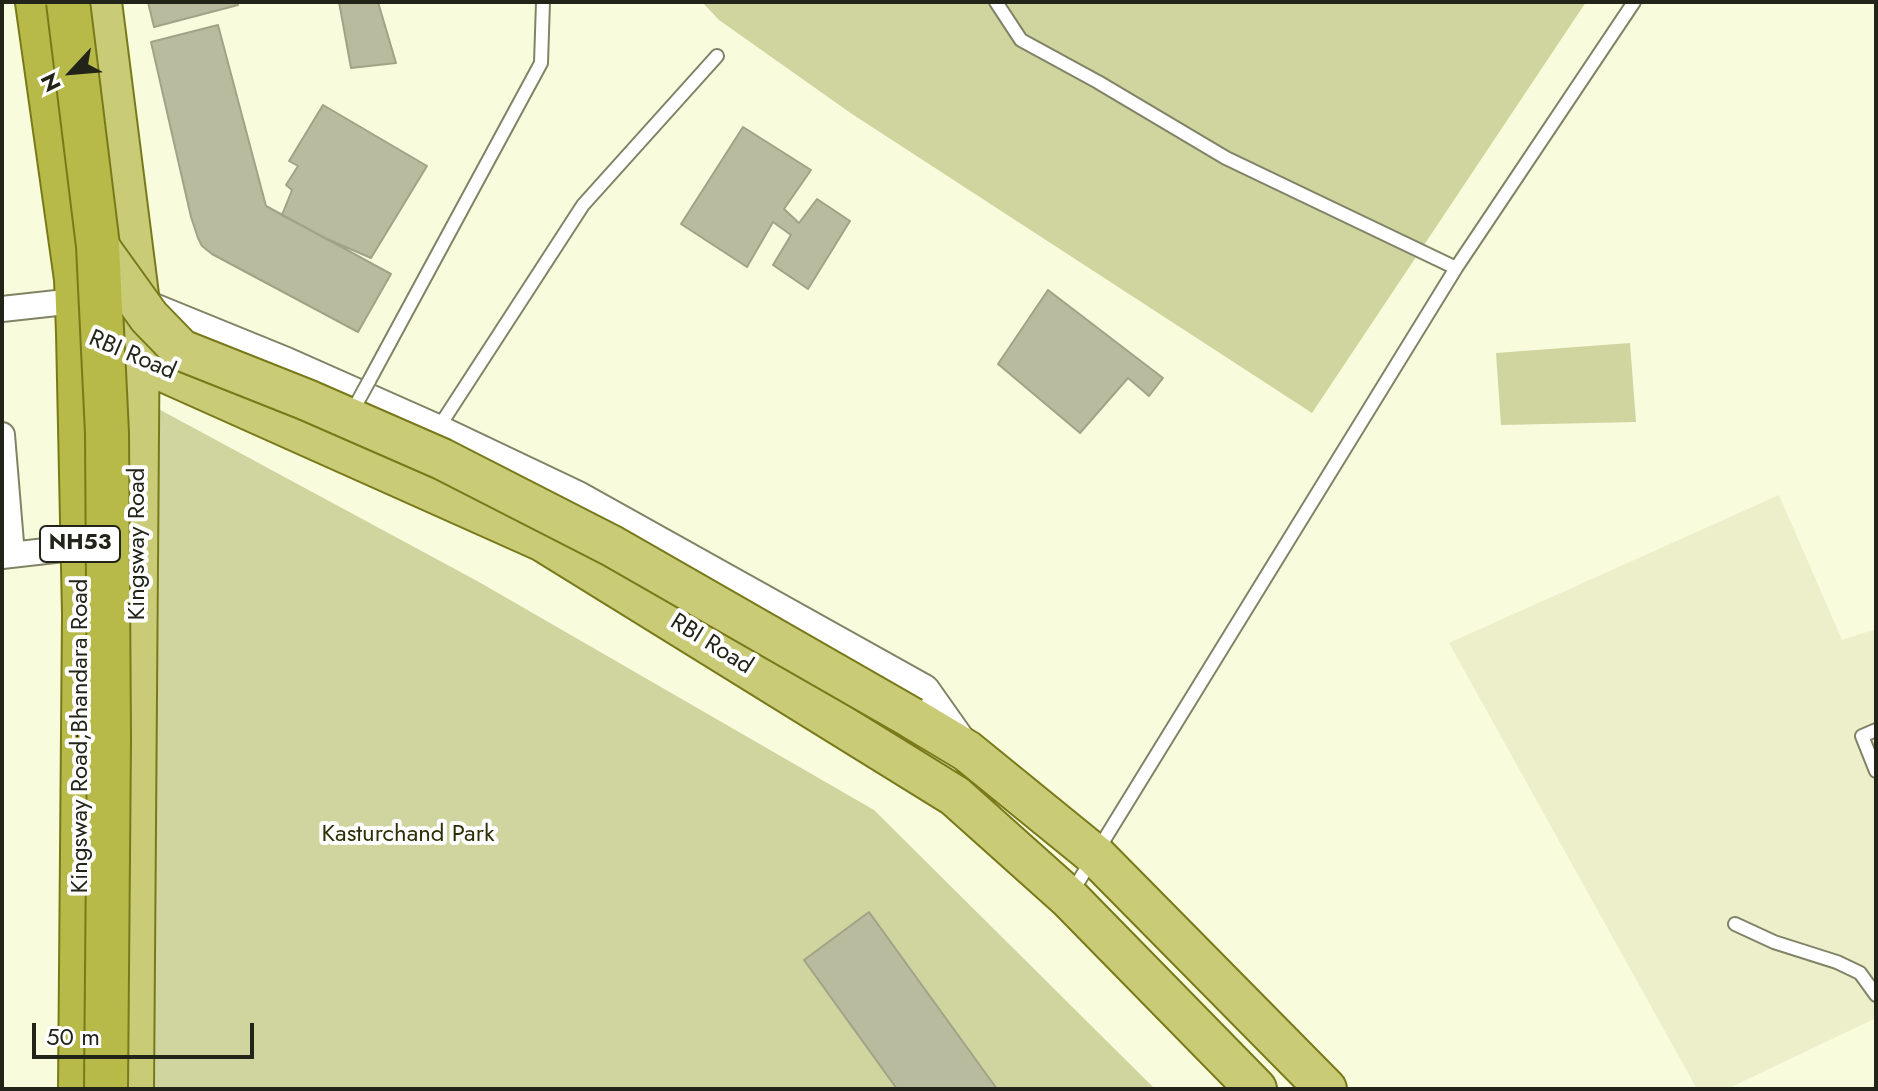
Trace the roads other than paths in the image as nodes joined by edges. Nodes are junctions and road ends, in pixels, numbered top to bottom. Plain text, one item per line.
1 (37, 2) edge
2 (68, 2) edge
3 (101, 2) edge
4 (543, 2) edge
5 (996, 2) edge
6 (1634, 2) edge
7 (717, 56) dead end
8 (1456, 268) junction
9 (82, 290) junction
10 (139, 303) junction
11 (2, 309) edge
12 (139, 359) junction
13 (350, 415) junction
14 (437, 430) junction
15 (2, 435) edge
16 (81, 547) junction
17 (7, 556) edge
18 (1876, 730) edge
19 (967, 751) junction
20 (1876, 771) edge
21 (1096, 856) junction
22 (1069, 898) junction
23 (1735, 924) dead end
24 (1876, 995) edge
25 (80, 1089) edge
26 (106, 1089) edge
27 (133, 1089) edge
28 (1256, 1089) edge
29 (1326, 1089) edge

1 - 9 highway, Kingsway Road;Bhandara Road / NH53
2 - 9 highway, bridge
3 - 10 main road, Kingsway Road
4 - 13 lane, bridge
5 - 8 lane
6 - 8 lane
7 - 14 lane
8 - 21 lane
9 - 10 street
9 - 11 street
9 - 12 main road, RBI Road
9 - 13 main road, bridge
9 - 16 highway, Kingsway Road;Bhandara Road / NH53
9 - 26 highway, bridge
10 - 12 main road, Kingsway Road
10 - 14 street
12 - 22 main road, RBI Road
12 - 27 main road, Kingsway Road
13 - 19 main road, bridge
14 - 19 street
15 - 17 street
16 - 17 street
16 - 25 highway, Kingsway Road;Bhandara Road / NH53
18 - 20 lane
19 - 21 main road
21 - 22 lane
21 - 29 main road
22 - 28 main road, RBI Road
23 - 24 lane

